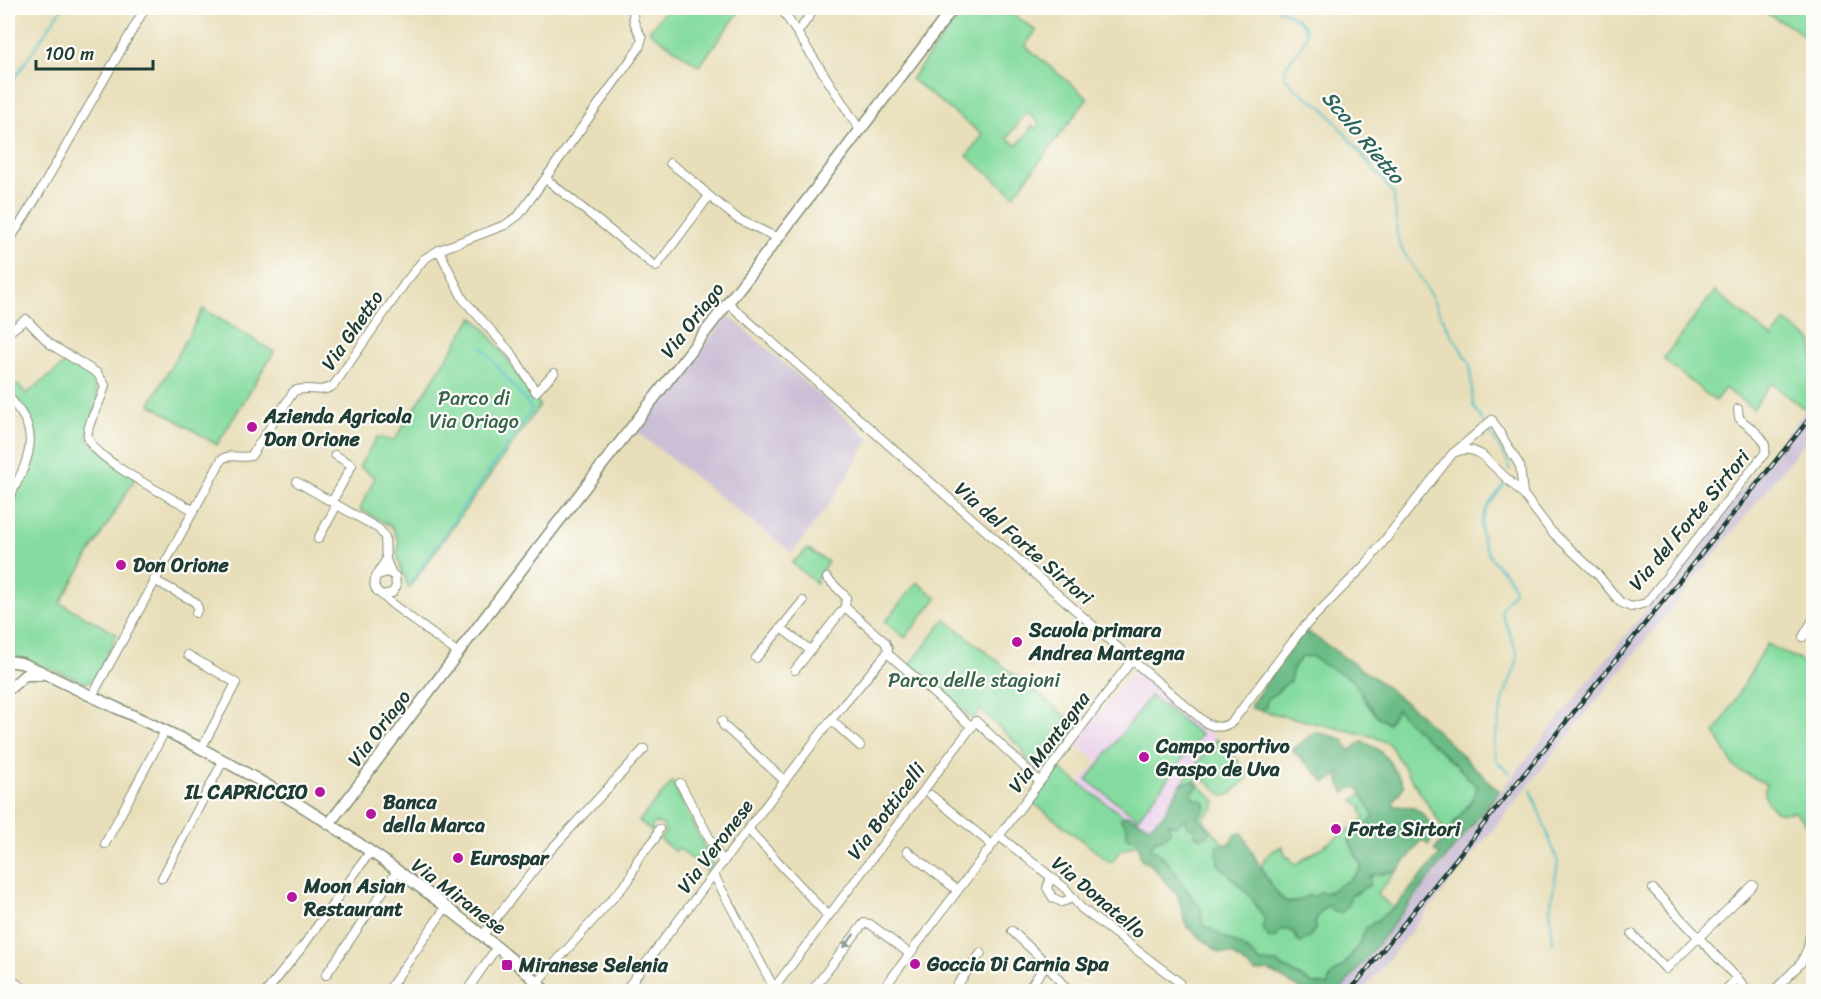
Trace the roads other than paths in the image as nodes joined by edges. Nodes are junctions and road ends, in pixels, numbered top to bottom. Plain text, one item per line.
1 (145, 8) edge
2 (634, 8) edge
3 (781, 8) edge
4 (815, 8) edge
5 (953, 8) edge
6 (796, 30) junction
7 (860, 130) junction
8 (670, 163) dead end
9 (546, 179) junction
10 (709, 196) junction
11 (778, 238) junction
12 (8, 243) edge
13 (438, 250) junction
14 (728, 303) junction
15 (8, 321) edge
16 (554, 374) dead end
17 (8, 395) edge
18 (1738, 409) dead end
19 (1453, 453) junction
20 (335, 455) dead end
21 (297, 482) dead end
22 (1523, 494) junction
23 (8, 500) edge
24 (334, 504) junction
25 (193, 510) junction
26 (318, 539) dead end
27 (386, 560) junction
28 (378, 574) junction
29 (392, 574) junction
30 (827, 578) dead end
31 (154, 580) junction
32 (396, 587) junction
33 (382, 595) junction
34 (803, 601) dead end
35 (845, 607) junction
36 (195, 613) dead end
37 (407, 614) junction
38 (1814, 618) edge
39 (782, 628) junction
40 (1803, 637) dead end
41 (810, 650) junction
42 (458, 653) junction
43 (887, 653) junction
44 (188, 655) dead end
45 (756, 658) dead end
46 (1132, 660) junction
47 (15, 669) edge
48 (795, 669) dead end
49 (8, 690) edge
50 (92, 696) junction
51 (831, 720) junction
52 (722, 721) dead end
53 (972, 727) junction
54 (165, 731) junction
55 (860, 746) dead end
56 (644, 748) dead end
57 (201, 749) junction
58 (223, 761) junction
59 (785, 781) junction
60 (1039, 781) junction
61 (680, 783) dead end
62 (931, 795) dead end
63 (329, 824) junction
64 (659, 830) dead end
65 (748, 830) junction
66 (999, 836) junction
67 (105, 844) dead end
68 (992, 845) junction
69 (907, 851) dead end
70 (370, 852) junction
71 (723, 863) junction
72 (397, 871) junction
73 (714, 875) junction
74 (1051, 877) junction
75 (162, 878) dead end
76 (1753, 885) dead end
77 (1653, 889) dead end
78 (957, 890) junction
79 (1073, 898) junction
80 (446, 907) junction
81 (1814, 910) edge
82 (828, 916) junction
83 (1811, 924) junction
84 (1012, 931) dead end
85 (1632, 934) dead end
86 (482, 936) junction
87 (1700, 937) junction
88 (1814, 937) edge
89 (497, 947) junction
90 (1811, 949) edge
91 (981, 953) dead end
92 (909, 954) junction
93 (1046, 965) junction
94 (326, 975) dead end
95 (1738, 978) junction
96 (537, 982) junction
97 (1179, 982) dead end
98 (16, 983) dead end
99 (773, 990) edge
100 (28, 992) edge
101 (266, 992) edge
102 (387, 992) edge
103 (466, 992) edge
104 (546, 992) edge
105 (624, 992) edge
106 (811, 992) edge
107 (881, 992) edge
108 (952, 992) edge
109 (1026, 992) edge
110 (1069, 992) edge
111 (1724, 992) edge
112 (1750, 992) edge
113 (1773, 992) edge

1 - 12 street
2 - 9 street, Via Ghetto
3 - 6 street
4 - 6 street
5 - 7 street, Via Oriago
6 - 7 street
7 - 11 street, Via Oriago
8 - 10 street
9 - 10 street
9 - 13 street, Via Ghetto
10 - 11 street
11 - 14 street, Via Oriago
13 - 16 street
13 - 25 street, Via Ghetto
14 - 42 street, Via Oriago
14 - 46 street, Via del Forte Sirtori
15 - 25 street
17 - 23 street
18 - 22 street, Via del Forte Sirtori
19 - 22 street, Via del Forte Sirtori
19 - 22 street, Via del Forte Sirtori
19 - 46 street, Via del Forte Sirtori
20 - 24 street
21 - 24 street
24 - 26 street
24 - 27 street
25 - 31 street, Via Ghetto
27 - 28 street
27 - 29 street
28 - 29 street
28 - 33 street
29 - 32 street
30 - 35 street
31 - 36 street
31 - 50 street, Via Ghetto
32 - 33 street
32 - 37 street
33 - 37 street
34 - 39 street
35 - 41 street
35 - 43 street
37 - 42 street
38 - 40 street
39 - 41 street
39 - 45 street
41 - 48 street
42 - 63 street, Via Oriago
43 - 51 street, Via Veronese
43 - 53 street
44 - 57 street
46 - 60 street, Via Mantegna
47 - 49 street
47 - 50 street, Via Miranese
50 - 54 street, Via Miranese
51 - 55 street
51 - 59 street, Via Veronese
52 - 59 street
53 - 60 street
53 - 82 street, Via Botticelli
54 - 57 street, Via Miranese
54 - 67 street
56 - 86 street
57 - 58 street, Via Miranese
58 - 63 street, Via Miranese
58 - 75 street
59 - 65 street, Via Veronese
60 - 66 street, Via Mantegna
61 - 71 street
62 - 68 street
63 - 70 street, Via Miranese
64 - 96 street
65 - 71 street, Via Veronese
65 - 82 street
66 - 68 street, Via Mantegna
66 - 74 street, Via Donatello
68 - 78 street, Via Mantegna
69 - 78 street
70 - 72 street, Via Miranese
70 - 101 street
71 - 73 street, Via Veronese
72 - 80 street, Via Miranese
72 - 94 street
73 - 99 street
73 - 105 street, Via Veronese
74 - 79 street, Via Donatello
74 - 79 street
76 - 87 street
77 - 87 street
78 - 92 street, Via Mantegna
79 - 97 street, Via Donatello
80 - 86 street, Via Miranese
80 - 102 street
81 - 83 street
82 - 99 street, Via Botticelli
83 - 88 street
83 - 90 street
84 - 93 street
85 - 87 street
86 - 89 street, Via Miranese
87 - 95 street
89 - 96 street, Via Miranese
89 - 103 street
90 - 113 street
91 - 108 street
92 -> 106 street
92 - 107 street, Via Mantegna
93 - 109 street
93 - 110 street
95 - 111 street
95 - 112 street
96 - 104 street, Via Miranese
98 - 100 street

